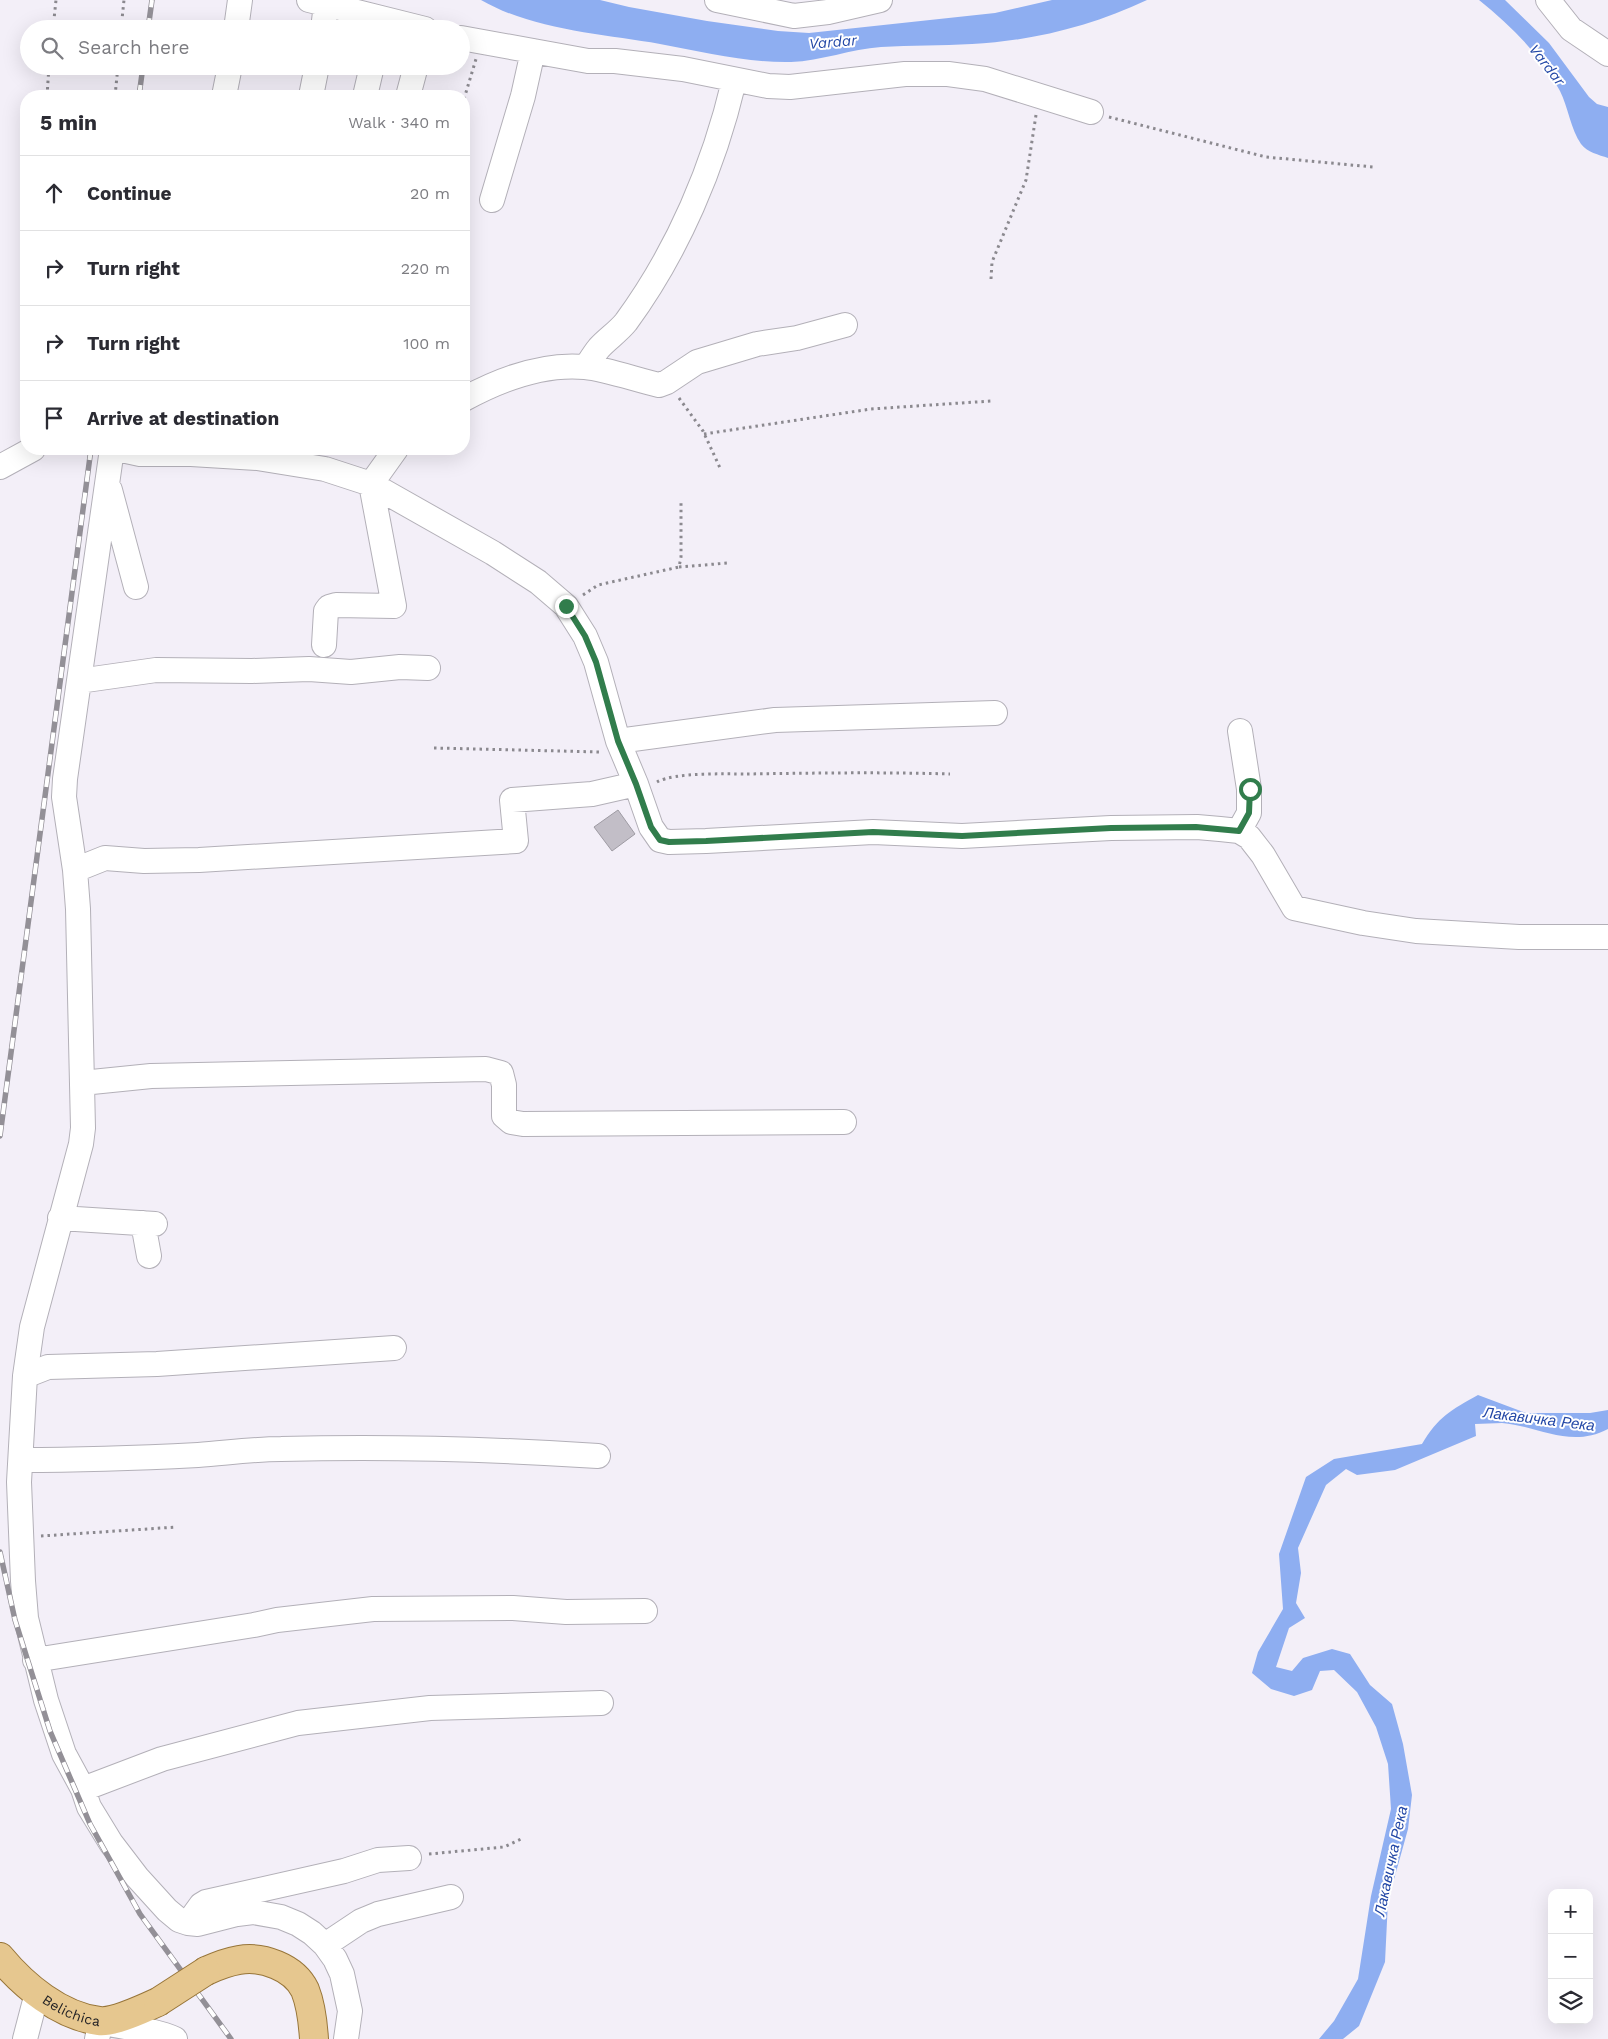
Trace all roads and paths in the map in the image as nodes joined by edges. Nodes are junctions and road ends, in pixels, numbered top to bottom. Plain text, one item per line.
1 (56, 0) edge
2 (124, 0) edge
3 (240, 0) edge
4 (717, 0) edge
5 (880, 0) edge
6 (1548, 0) edge
7 (318, 2) edge
8 (54, 20) edge
9 (122, 20) edge
10 (237, 20) edge
11 (321, 20) edge
12 (370, 20) edge
13 (471, 40) edge
14 (533, 51) junction
15 (1608, 54) edge
16 (48, 75) edge
17 (117, 75) edge
18 (228, 75) edge
19 (316, 75) edge
20 (370, 75) edge
21 (414, 75) edge
22 (467, 75) edge
23 (734, 81) junction
24 (47, 90) edge
25 (116, 90) edge
26 (225, 90) edge
27 (312, 90) edge
28 (366, 90) edge
29 (410, 90) edge
30 (465, 90) edge
31 (1038, 96) junction
32 (1091, 112) joint
33 (1373, 167) dead end
34 (492, 200) dead end
35 (991, 279) dead end
36 (845, 325) dead end
37 (586, 367) junction
38 (667, 382) junction
39 (470, 396) edge
40 (991, 401) dead end
41 (704, 434) junction
42 (22, 455) edge
43 (111, 455) edge
44 (208, 455) edge
45 (392, 455) edge
46 (0, 467) edge
47 (721, 470) dead end
48 (107, 481) junction
49 (371, 484) junction
50 (681, 503) dead end
51 (728, 563) dead end
52 (679, 566) junction
53 (136, 587) dead end
54 (566, 606) junction
55 (324, 645) dead end
56 (428, 668) dead end
57 (79, 681) junction
58 (995, 713) dead end
59 (1240, 731) dead end
60 (620, 747) junction
61 (434, 748) dead end
62 (950, 774) dead end
63 (637, 788) junction
64 (1239, 831) junction
65 (75, 870) junction
66 (1608, 937) edge
67 (82, 1083) junction
68 (844, 1122) dead end
69 (60, 1218) junction
70 (149, 1256) dead end
71 (394, 1348) dead end
72 (25, 1376) junction
73 (598, 1456) dead end
74 (21, 1460) junction
75 (177, 1527) dead end
76 (22, 1537) junction
77 (645, 1611) dead end
78 (35, 1660) junction
79 (601, 1703) dead end
80 (83, 1789) junction
81 (521, 1839) dead end
82 (409, 1858) joint
83 (451, 1897) dead end
84 (188, 1924) junction
85 (325, 1945) junction
86 (0, 1956) edge
87 (37, 1993) junction
88 (99, 2030) edge
89 (25, 2039) edge
90 (175, 2039) edge
91 (314, 2039) edge
92 (346, 2039) edge

1 - 8 path
2 - 9 path
3 - 10 street
4 - 5 street
6 - 15 street
7 - 11 street
7 - 12 street
13 - 14 street
14 - 23 street
14 - 34 street
16 - 24 path
17 - 25 path
18 - 26 street
19 - 27 street
20 - 28 street
21 - 29 street
22 - 30 path
23 - 31 street
23 - 37 street
31 - 32 street
31 - 35 path
32 - 33 path
36 - 38 street
37 - 38 street
37 - 39 street
38 - 41 path
40 - 41 path
41 - 47 path
42 - 46 street
43 - 48 street
44 - 49 street
45 - 49 street
48 - 53 street
48 - 57 street
49 - 54 street
49 - 55 street
50 - 52 path
51 - 52 path
52 - 54 path
54 - 60 street
56 - 57 street
57 - 65 street
58 - 60 street
59 - 64 street
60 - 61 path
60 - 63 street
62 - 63 path
63 - 64 street
63 - 65 street
64 - 66 street
65 - 67 street
67 - 68 street
67 - 69 street
69 - 70 street
69 - 72 street
71 - 72 street
72 - 74 street
73 - 74 street
74 - 76 street
75 - 76 path
76 - 78 street
77 - 78 street
78 - 80 street
79 - 80 street
80 - 84 street
81 - 82 path
82 - 84 street
83 - 85 street
84 - 85 street
85 - 92 street
86 - 87 main road, Belichica
87 - 88 main road, Belichica
87 - 89 street
88 - 90 street
88 - 91 main road, Belichica, bridge

